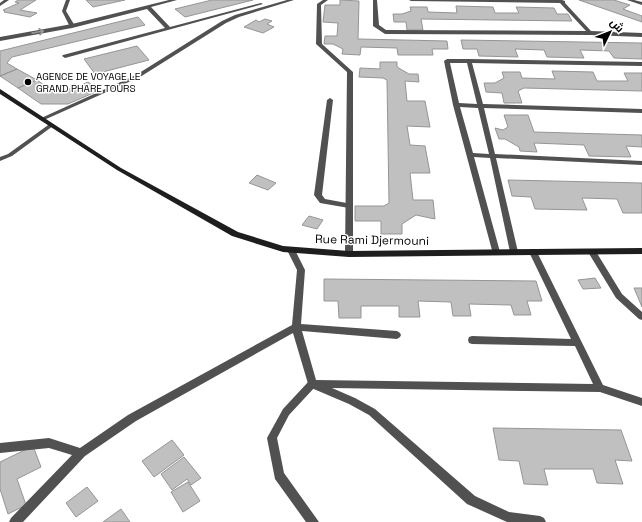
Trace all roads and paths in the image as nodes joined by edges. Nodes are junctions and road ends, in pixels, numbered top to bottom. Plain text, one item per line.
1 (7, 0) edge
2 (68, 0) edge
3 (175, 0) edge
4 (274, 0) edge
5 (292, 0) edge
6 (326, 0) edge
7 (375, 0) edge
8 (411, 0) edge
9 (450, 0) edge
10 (629, 0) edge
11 (561, 1) edge
12 (0, 4) edge
13 (642, 4) edge
14 (148, 7) junction
15 (72, 26) junction
16 (168, 28) junction
17 (590, 33) junction
18 (642, 35) edge
19 (0, 39) edge
20 (65, 56) dead end
21 (469, 61) junction
22 (642, 64) edge
23 (1, 93) edge
24 (330, 100) dead end
25 (456, 105) junction
26 (482, 106) junction
27 (642, 111) edge
28 (42, 119) junction
29 (52, 125) junction
30 (471, 155) junction
31 (491, 156) junction
32 (0, 158) edge
33 (642, 163) edge
34 (349, 206) junction
35 (291, 250) junction
36 (496, 252) junction
37 (514, 252) junction
38 (533, 252) junction
39 (592, 252) junction
40 (642, 252) edge
41 (348, 254) junction
42 (642, 317) edge
43 (296, 327) junction
44 (397, 335) dead end
45 (472, 340) dead end
46 (578, 343) junction
47 (312, 384) junction
48 (600, 388) junction
49 (642, 403) edge
50 (0, 448) edge
51 (81, 454) junction
52 (15, 522) edge
53 (314, 522) edge
54 (540, 522) edge

1 - 12 street
2 - 15 street
3 - 14 street
4 - 16 street
5 - 28 street
6 - 34 street
7 - 17 street
8 - 9 street
9 - 11 street
10 - 13 street
11 - 17 street
14 - 15 street
14 - 16 street
19 -> 15 street
16 - 20 street
17 - 18 street
21 - 22 street
21 - 25 street
21 - 26 street
23 - 28 main road, Rue Rami Djermouni
24 - 34 street
25 - 26 street
25 - 30 street
26 - 27 street
26 - 31 street
28 - 29 main road, Rue Rami Djermouni
29 - 32 street
29 - 35 main road, Rue Rami Djermouni
30 - 31 street
30 - 36 street
31 - 33 street
31 - 37 street
34 - 41 street
35 - 41 main road, Rue Rami Djermouni
35 - 43 street
36 - 37 main road, Rue Rami Djermouni
36 - 41 main road, Rue Rami Djermouni
37 - 38 main road, Rue Rami Djermouni
38 - 39 main road, Rue Rami Djermouni
38 - 46 street
39 - 40 main road, Rue Rami Djermouni
39 - 42 street
43 - 44 street
43 - 47 street
43 - 51 street
45 - 46 street
46 - 48 street
47 - 48 street
47 - 53 street
47 - 54 street
48 - 49 street
50 - 51 street
51 - 52 street

